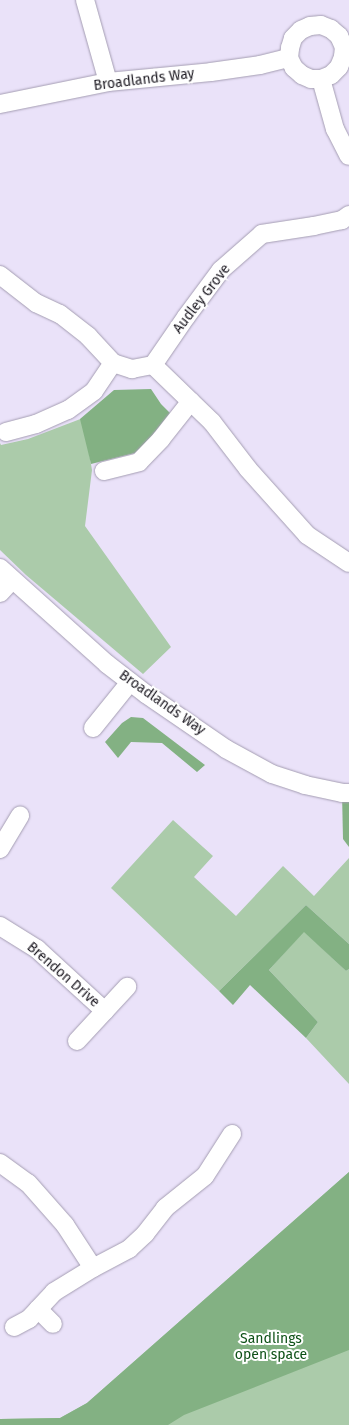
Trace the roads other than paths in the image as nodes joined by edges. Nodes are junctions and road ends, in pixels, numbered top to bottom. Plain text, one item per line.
1 (85, 0) edge
2 (346, 47) edge
3 (289, 58) junction
4 (321, 79) junction
5 (108, 82) junction
6 (0, 104) edge
7 (349, 156) edge
8 (349, 215) edge
9 (0, 275) edge
10 (113, 363) junction
11 (153, 365) junction
12 (191, 401) junction
13 (6, 432) dead end
14 (104, 471) dead end
15 (349, 563) edge
16 (6, 574) edge
17 (0, 593) edge
18 (130, 682) junction
19 (93, 728) dead end
20 (349, 793) edge
21 (20, 816) dead end
22 (0, 849) edge
23 (0, 926) edge
24 (127, 987) dead end
25 (105, 1011) junction
26 (77, 1040) dead end
27 (232, 1134) dead end
28 (0, 1163) edge
29 (93, 1268) junction
30 (38, 1309) junction
31 (54, 1324) dead end
32 (14, 1328) dead end

1 - 5 street
2 - 3 street
2 - 4 street
3 - 4 street
3 - 5 street, Broadlands Way
4 - 7 street
5 - 6 street, Broadlands Way
8 - 11 street, Audley Grove
9 - 10 street
10 - 11 street
10 - 13 street
11 - 12 street
12 - 14 street
12 - 15 street
16 - 17 street
16 - 18 street, Broadlands Way
18 - 19 street
18 - 20 street, Broadlands Way
21 - 22 street
23 - 25 street, Brendon Drive
24 - 25 street, Brendon Drive
25 - 26 street, Brendon Drive
27 - 29 street
28 - 29 street
29 - 30 street
30 - 31 street
30 - 32 street

